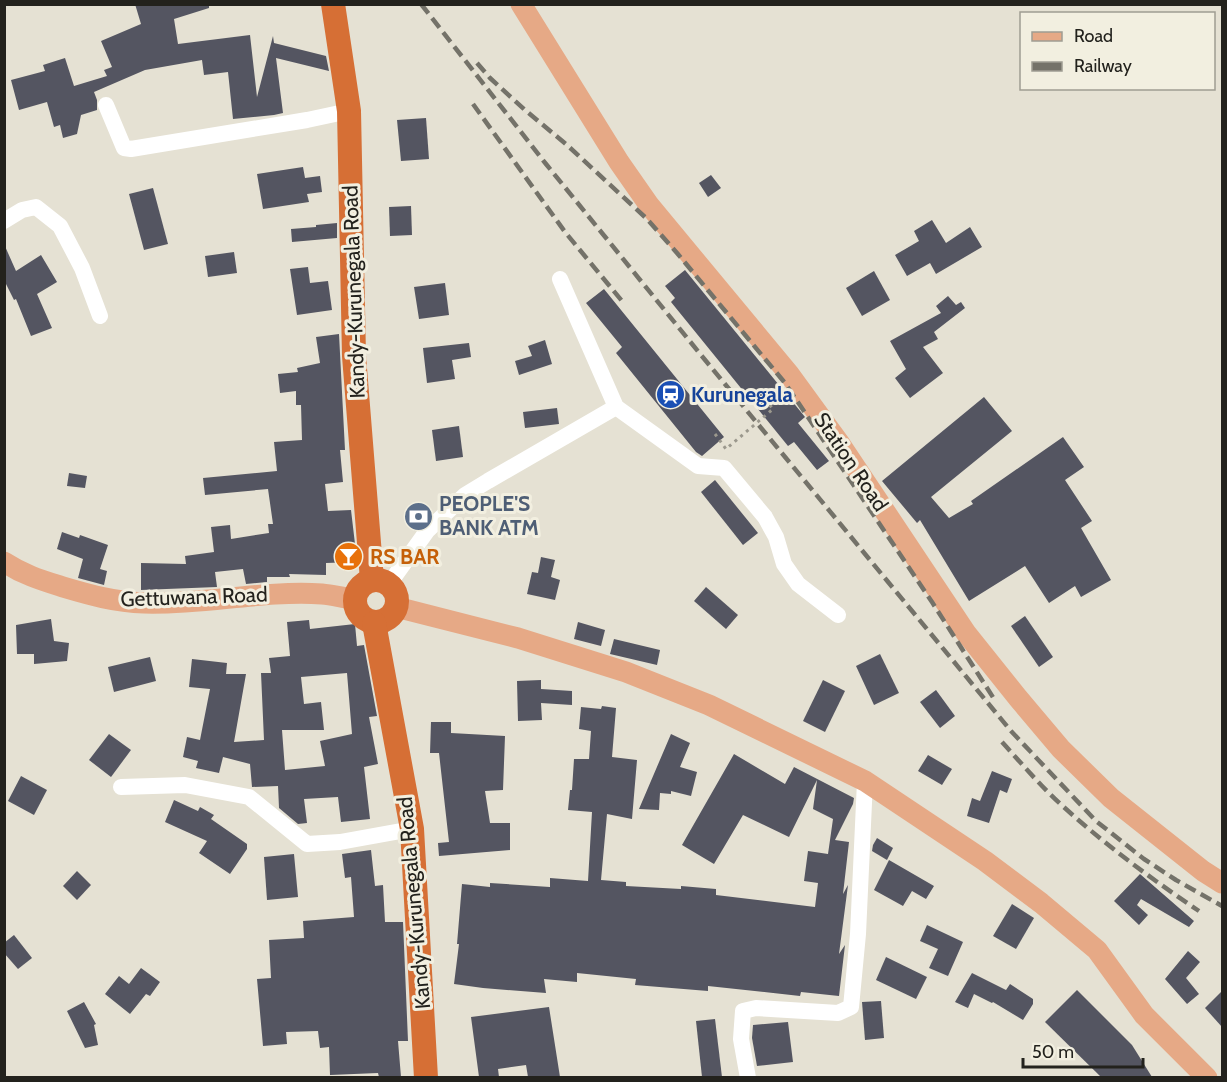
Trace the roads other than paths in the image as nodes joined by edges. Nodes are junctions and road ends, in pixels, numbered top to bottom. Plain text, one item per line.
1 (333, 4) edge
2 (521, 4) edge
3 (106, 105) dead end
4 (349, 111) junction
5 (4, 221) edge
6 (560, 279) dead end
7 (100, 316) dead end
8 (616, 407) junction
9 (4, 562) edge
10 (380, 582) junction
11 (354, 599) junction
12 (396, 607) junction
13 (838, 615) dead end
14 (375, 623) junction
15 (865, 781) junction
16 (121, 787) dead end
17 (412, 829) junction
18 (1222, 883) edge
19 (426, 1077) edge
20 (747, 1077) edge
21 (1207, 1077) edge

1 - 4 highway, Kandy-Kurunegala Road
2 - 18 main road, Station Road
3 - 4 street
4 - 10 highway, Kandy-Kurunegala Road
5 - 7 street
6 - 8 street
8 - 10 street
8 - 13 street
9 - 11 main road, Gettuwana Road
10 - 11 highway
10 - 12 highway
11 - 14 highway
12 - 14 highway
12 - 15 main road
14 - 17 highway, Kandy-Kurunegala Road
15 - 20 street
15 - 21 main road
16 - 17 street
17 - 19 highway, Kandy-Kurunegala Road

